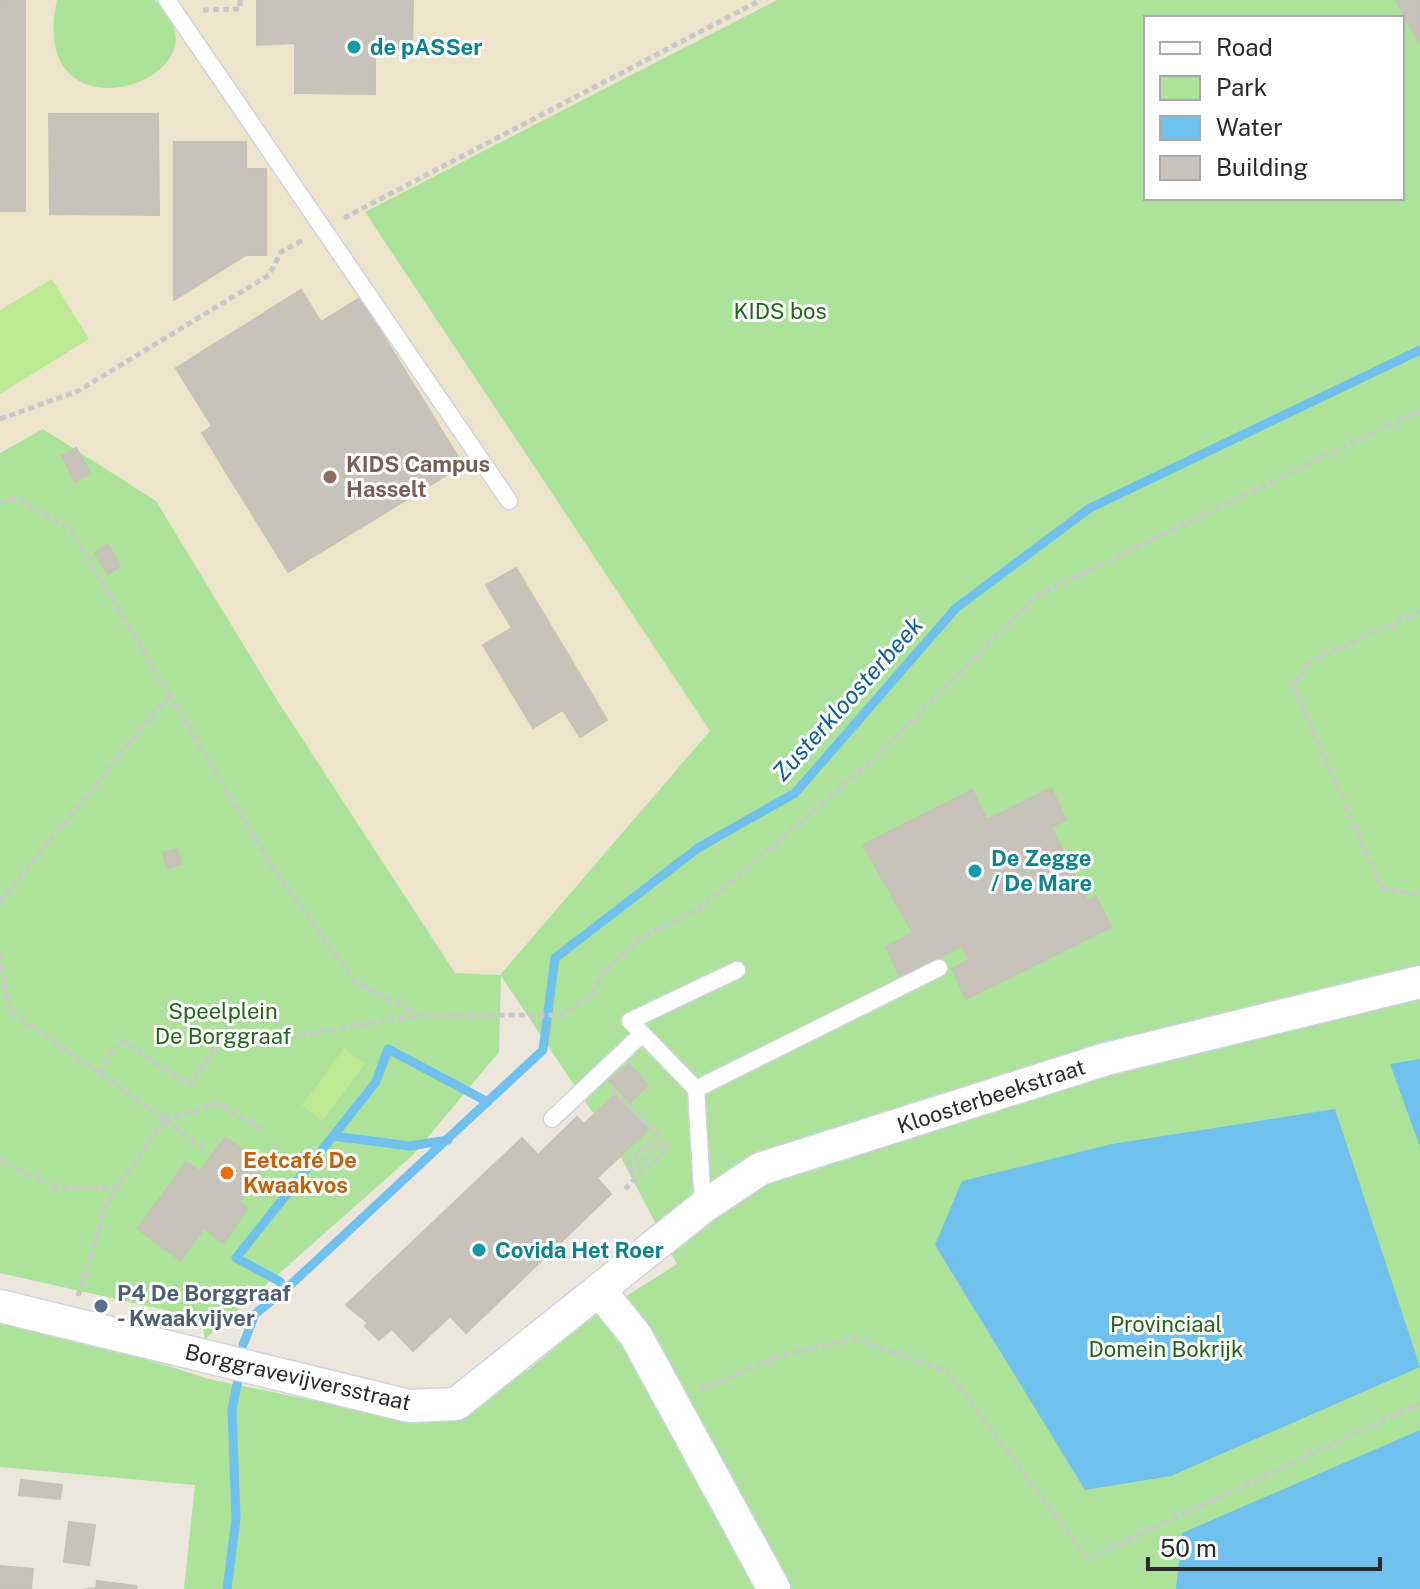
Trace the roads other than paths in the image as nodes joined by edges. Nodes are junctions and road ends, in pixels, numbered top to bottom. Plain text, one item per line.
1 (171, 5) edge
2 (509, 501) dead end
3 (939, 968) dead end
4 (737, 970) dead end
5 (1420, 982) edge
6 (642, 1034) junction
7 (696, 1089) junction
8 (552, 1119) dead end
9 (703, 1207) junction
10 (600, 1291) junction
11 (0, 1306) edge
12 (774, 1589) edge

1 - 2 lane
3 - 7 lane
4 - 6 lane
5 - 9 street, Kloosterbeekstraat
6 - 7 lane
6 - 8 lane
7 - 9 lane
9 - 10 street, Kloosterbeekstraat
10 - 11 street, Borggravevijversstraat
10 - 12 street

